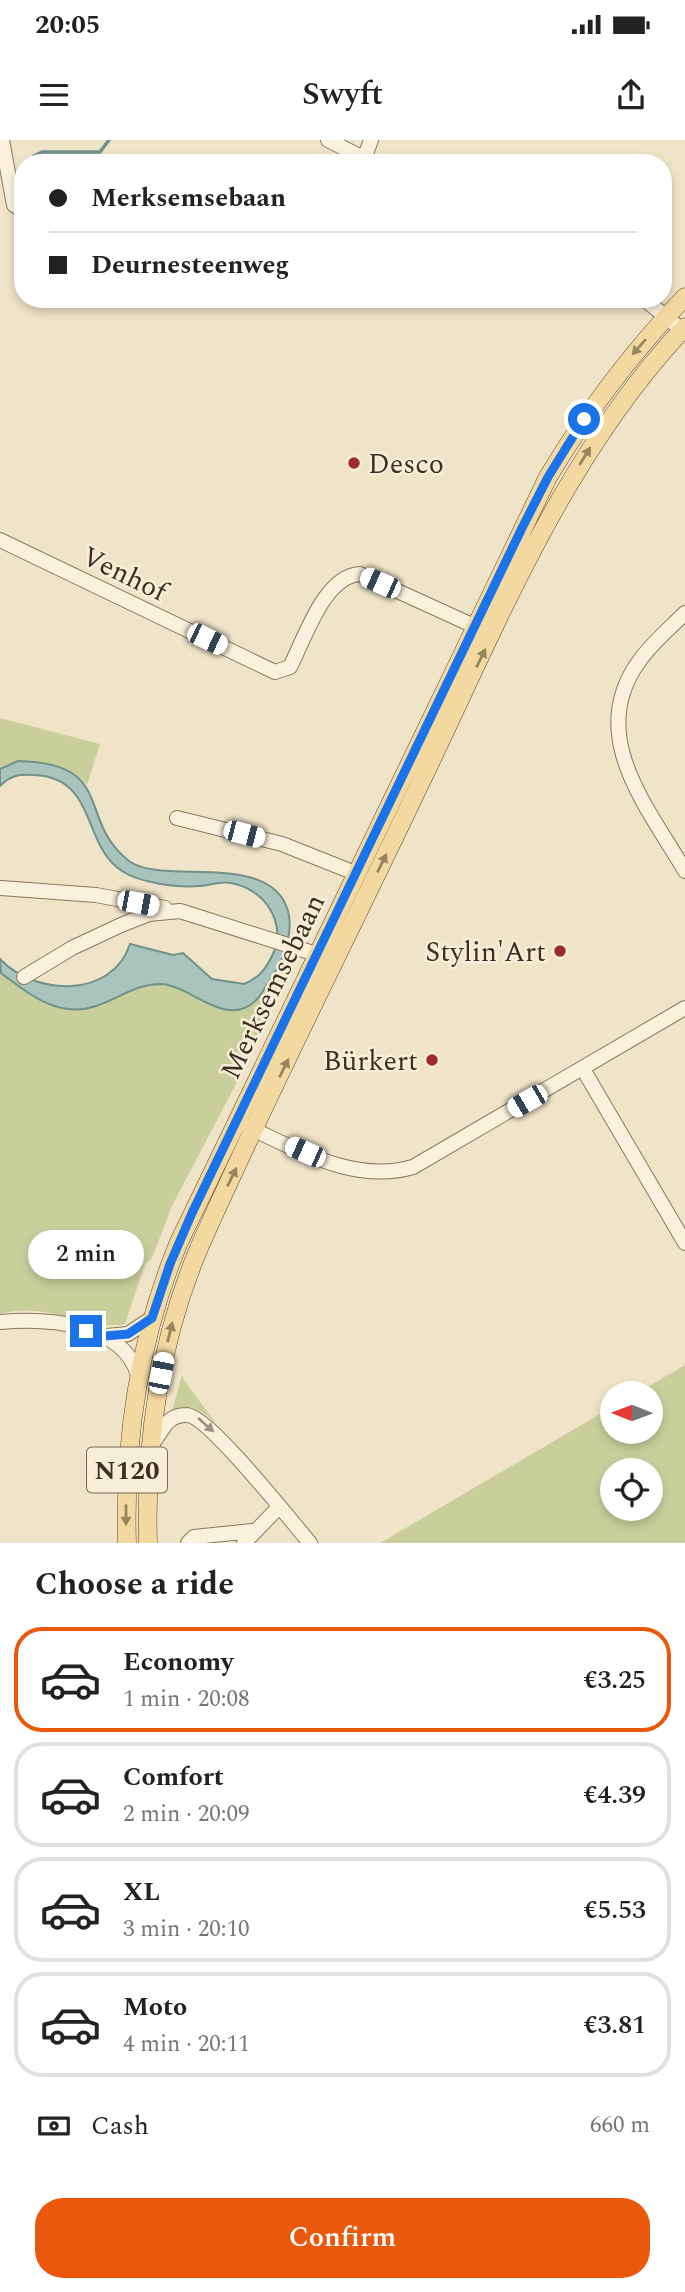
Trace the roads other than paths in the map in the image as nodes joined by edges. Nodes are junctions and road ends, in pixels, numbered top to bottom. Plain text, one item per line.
1 (2, 140) edge
2 (328, 140) edge
3 (355, 154) edge
4 (14, 205) edge
5 (685, 297) edge
6 (656, 308) edge
7 (667, 316) junction
8 (683, 328) edge
9 (548, 477) junction
10 (566, 487) junction
11 (0, 540) edge
12 (685, 613) edge
13 (474, 626) junction
14 (492, 634) junction
15 (177, 818) dead end
16 (685, 871) edge
17 (355, 873) junction
18 (1, 888) edge
19 (180, 911) junction
20 (316, 954) junction
21 (24, 977) dead end
22 (685, 1008) edge
23 (583, 1069) junction
24 (236, 1121) junction
25 (254, 1130) junction
26 (685, 1243) edge
27 (152, 1318) junction
28 (0, 1322) edge
29 (105, 1336) junction
30 (138, 1375) junction
31 (149, 1448) junction
32 (279, 1507) junction
33 (248, 1537) edge
34 (127, 1543) edge
35 (148, 1543) edge
36 (188, 1543) edge
37 (310, 1543) edge

1 - 4 street
2 - 3 street
5 - 7 main road, Merksemsebaan / N120
6 - 7 street
7 - 8 street
7 -> 9 main road, Merksemsebaan / N120
10 -> 8 main road, Merksemsebaan / N120
9 - 10 street
9 - 13 main road, Merksemsebaan / N120
10 - 14 main road, Merksemsebaan / N120
11 - 13 street, Venhof
12 - 16 street
13 - 14 street, Venhof
13 - 17 main road, Merksemsebaan / N120
25 -> 14 main road, Merksemsebaan / N120
15 - 17 street
17 - 20 main road, Merksemsebaan / N120
18 - 19 street
19 - 20 street
19 - 21 street
20 - 24 main road, Merksemsebaan / N120
22 - 23 street
23 - 25 street
23 - 26 street
24 - 25 street
24 - 27 main road, Merksemsebaan / N120
31 -> 25 main road, Merksemsebaan / N120
27 - 29 street
27 - 30 main road, Merksemsebaan / N120
28 - 29 street
29 - 30 street
30 -> 34 main road, Merksemsebaan / N120
31 -> 32 street
31 - 35 main road, Merksemsebaan / N120
32 - 33 street
32 - 37 street
33 - 36 street

